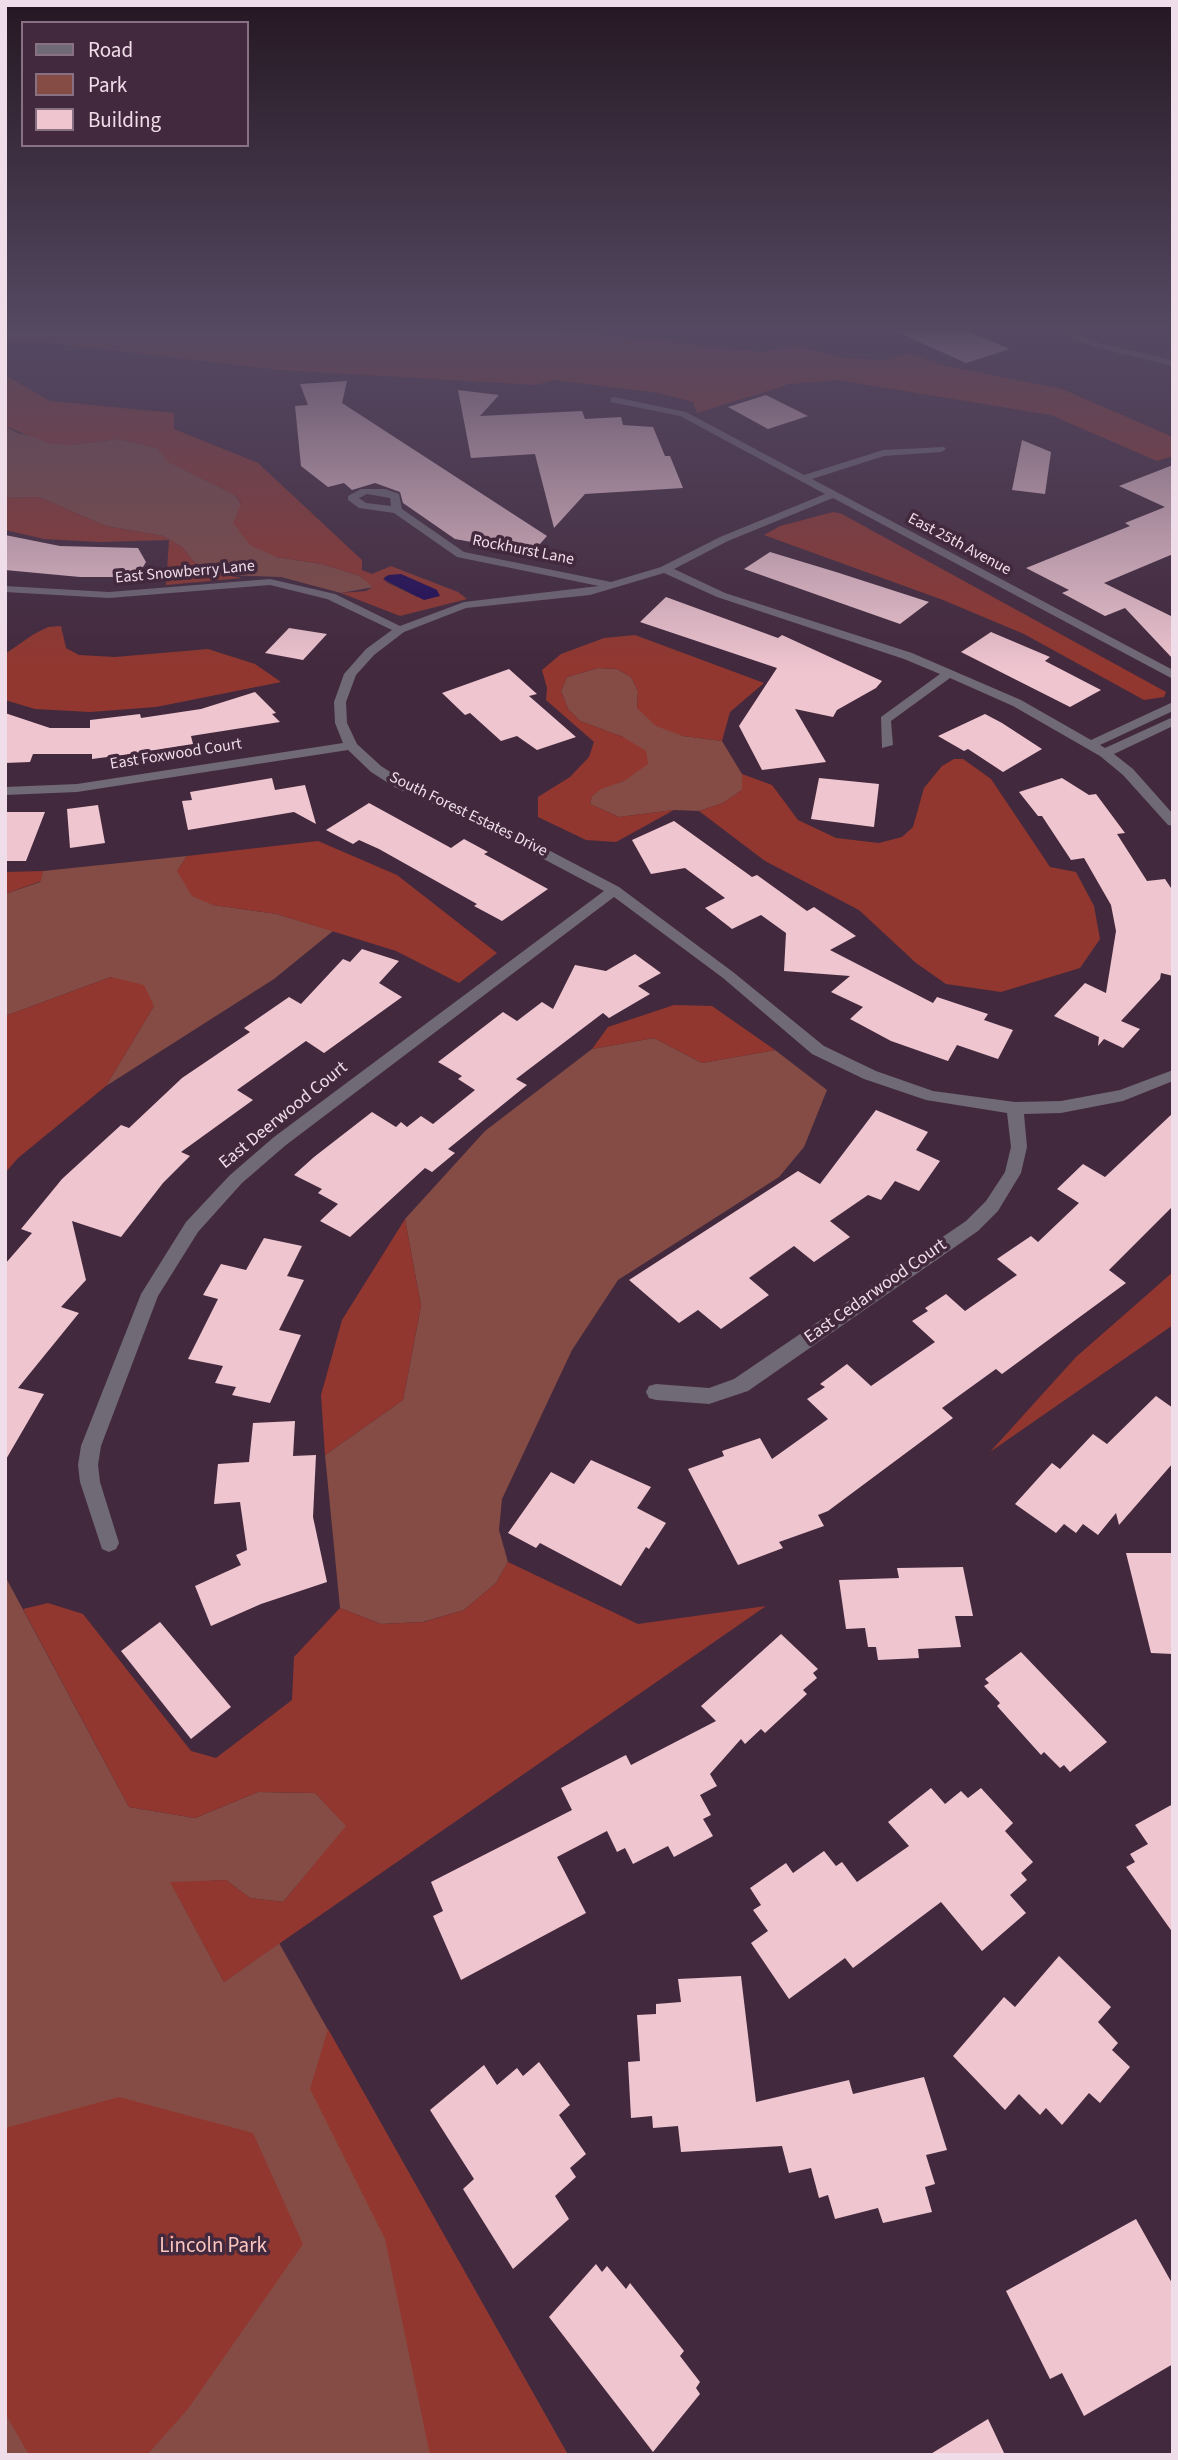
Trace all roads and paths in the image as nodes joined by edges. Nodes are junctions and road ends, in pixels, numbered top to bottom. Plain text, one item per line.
1 (733, 442) edge
2 (941, 449) dead end
3 (801, 479) junction
4 (832, 495) junction
5 (397, 510) dead end
6 (665, 569) junction
7 (614, 586) junction
8 (5, 589) edge
9 (400, 630) junction
10 (949, 673) junction
11 (1173, 675) edge
12 (1173, 706) edge
13 (1173, 721) edge
14 (1092, 744) junction
15 (887, 745) dead end
16 (351, 746) junction
17 (1105, 752) junction
18 (5, 791) edge
19 (1173, 822) edge
20 (614, 890) junction
21 (1173, 1075) edge
22 (1015, 1108) junction
23 (656, 1392) dead end
24 (109, 1543) dead end

1 - 3 street, East 25th Avenue
2 - 3 street
3 - 4 street, East 25th Avenue
4 - 6 street
4 - 11 street, East 25th Avenue
5 - 7 street, Rockhurst Lane
6 - 7 street
6 - 10 street
7 - 9 street
8 - 9 street, East Snowberry Lane
9 - 16 street
10 - 14 street
10 - 15 street
12 - 14 street
13 - 17 street
14 - 17 street
16 - 18 street, East Foxwood Court
16 - 20 street, South Forest Estates Drive
17 - 19 street
20 - 22 street, South Forest Estates Drive
20 - 24 street, East Deerwood Court
21 - 22 street, South Forest Estates Drive
22 - 23 street, East Cedarwood Court

